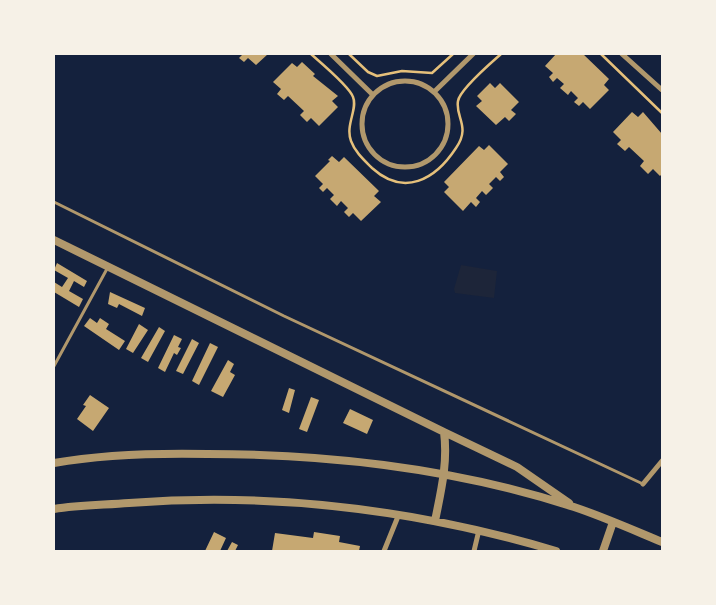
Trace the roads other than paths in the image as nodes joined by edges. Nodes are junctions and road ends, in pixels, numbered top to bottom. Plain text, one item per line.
1 (331, 54) edge
2 (473, 54) edge
3 (622, 54) edge
4 (662, 90) edge
5 (434, 92) junction
6 (373, 95) junction
7 (54, 202) edge
8 (54, 240) edge
9 (109, 267) junction
10 (54, 366) edge
11 (444, 432) junction
12 (662, 461) edge
13 (54, 463) edge
14 (444, 475) junction
15 (643, 484) joint
16 (575, 507) junction
17 (54, 509) edge
18 (399, 513) junction
19 (435, 521) junction
20 (613, 522) junction
21 (479, 530) junction
22 (662, 542) edge
23 (384, 551) edge
24 (474, 551) edge
25 (556, 551) edge
26 (603, 551) edge

1 - 6 street
2 - 5 street
3 - 4 street
5 - 6 street
5 - 6 street
7 - 15 lane
8 - 9 street
9 - 10 lane
9 - 11 street
11 - 14 street
11 - 16 street
12 - 15 street
13 - 14 street
14 - 16 street
14 - 19 street
16 - 20 street
17 - 18 street
18 - 19 street
18 - 23 street
19 - 21 street
20 - 22 street
20 - 26 street
21 - 24 street
21 - 25 street

